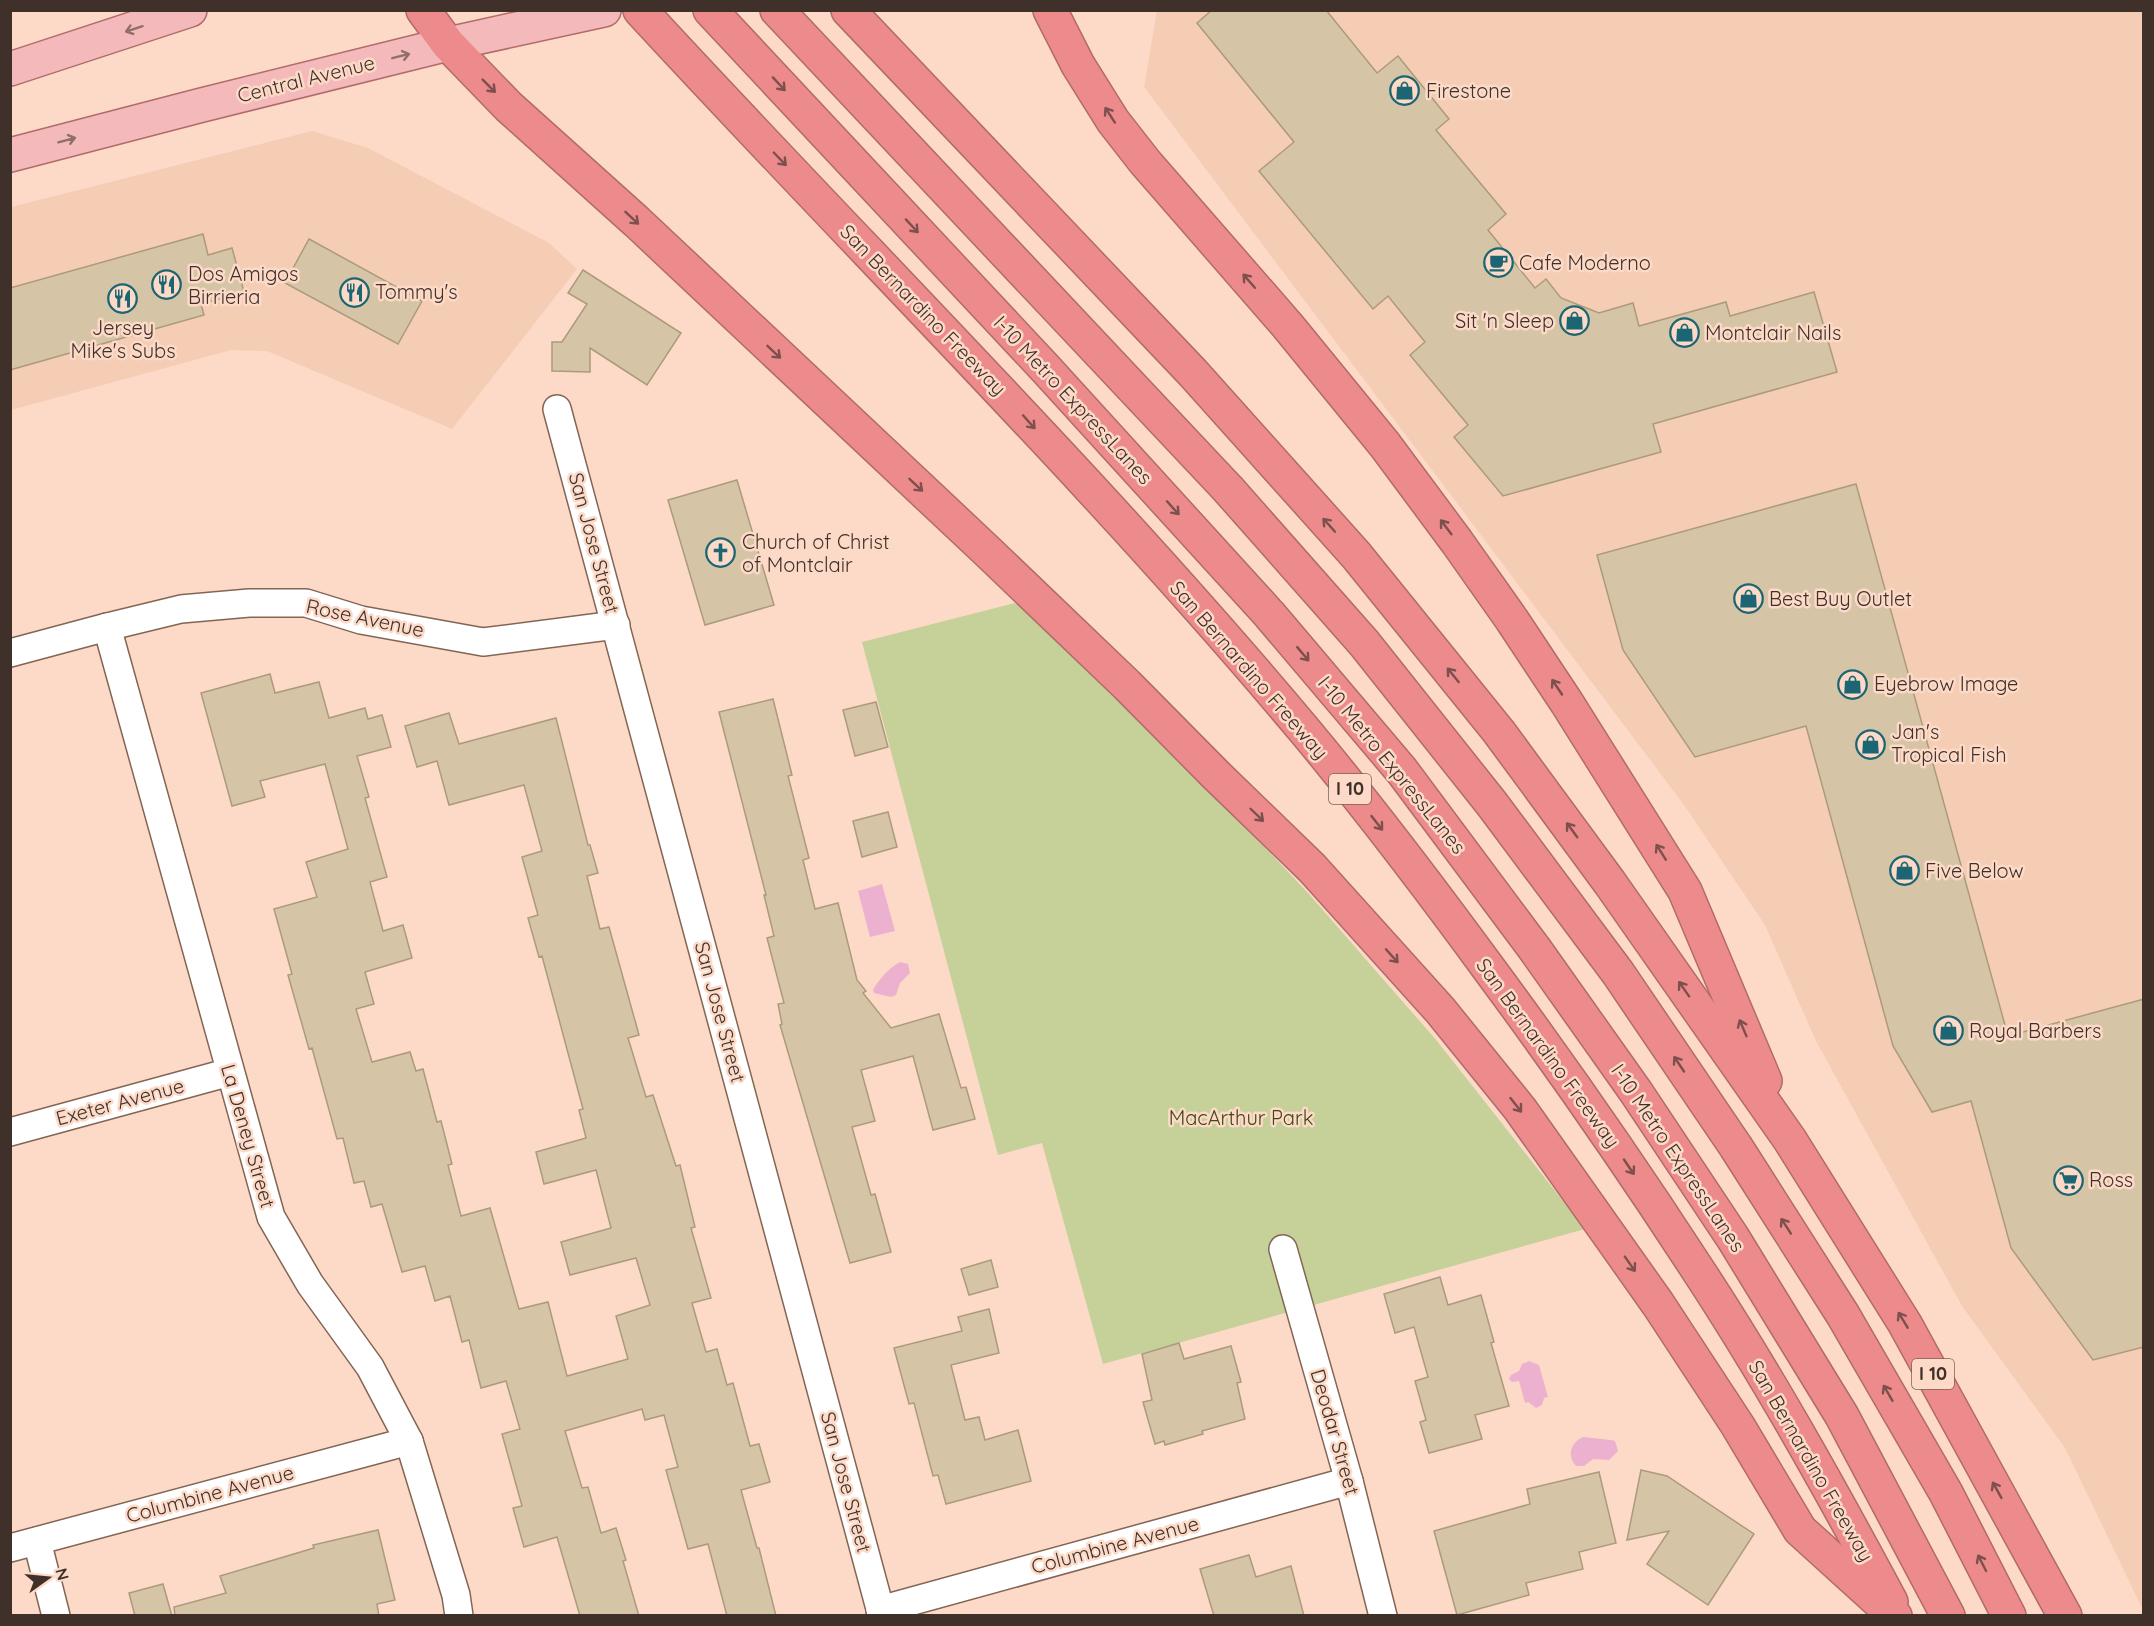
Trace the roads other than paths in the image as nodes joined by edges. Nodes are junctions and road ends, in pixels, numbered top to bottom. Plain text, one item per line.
1 (190, 10) edge
2 (423, 10) edge
3 (604, 10) edge
4 (640, 10) edge
5 (710, 10) edge
6 (1050, 10) edge
7 (848, 11) edge
8 (786, 19) edge
9 (448, 44) junction
10 (10, 69) edge
11 (10, 155) edge
12 (557, 409) dead end
13 (616, 625) junction
14 (107, 627) junction
15 (10, 653) edge
16 (230, 1072) junction
17 (10, 1132) edge
18 (1790, 1140) junction
19 (1283, 1249) dead end
20 (409, 1441) junction
21 (1350, 1480) junction
22 (37, 1541) junction
23 (10, 1548) edge
24 (881, 1613) edge
25 (56, 1616) edge
26 (459, 1616) edge
27 (1383, 1616) edge
28 (1897, 1616) edge
29 (1948, 1616) edge
30 (2009, 1616) edge
31 (2065, 1616) edge

1 -> 10 main road
2 - 9 highway
3 - 9 main road, Central Avenue
4 -> 28 highway, San Bernardino Freeway / I 10
5 -> 29 highway, I-10 Metro ExpressLanes
18 -> 6 highway
18 -> 7 highway, I 10
30 -> 8 highway
11 -> 9 main road, Central Avenue
9 -> 28 highway
12 - 13 street, San Jose Street
13 - 14 street, Rose Avenue
13 - 24 street, San Jose Street
14 - 15 street, Rose Avenue
14 - 16 street, La Deney Street
16 - 17 street, Exeter Avenue
16 - 20 street, La Deney Street
31 -> 18 highway, I 10
19 - 21 street, Deodar Street
20 - 22 street, Columbine Avenue
20 - 26 street, La Deney Street
21 - 24 street, Columbine Avenue
21 - 27 street, Deodar Street
22 - 23 street, Columbine Avenue
22 - 25 street

